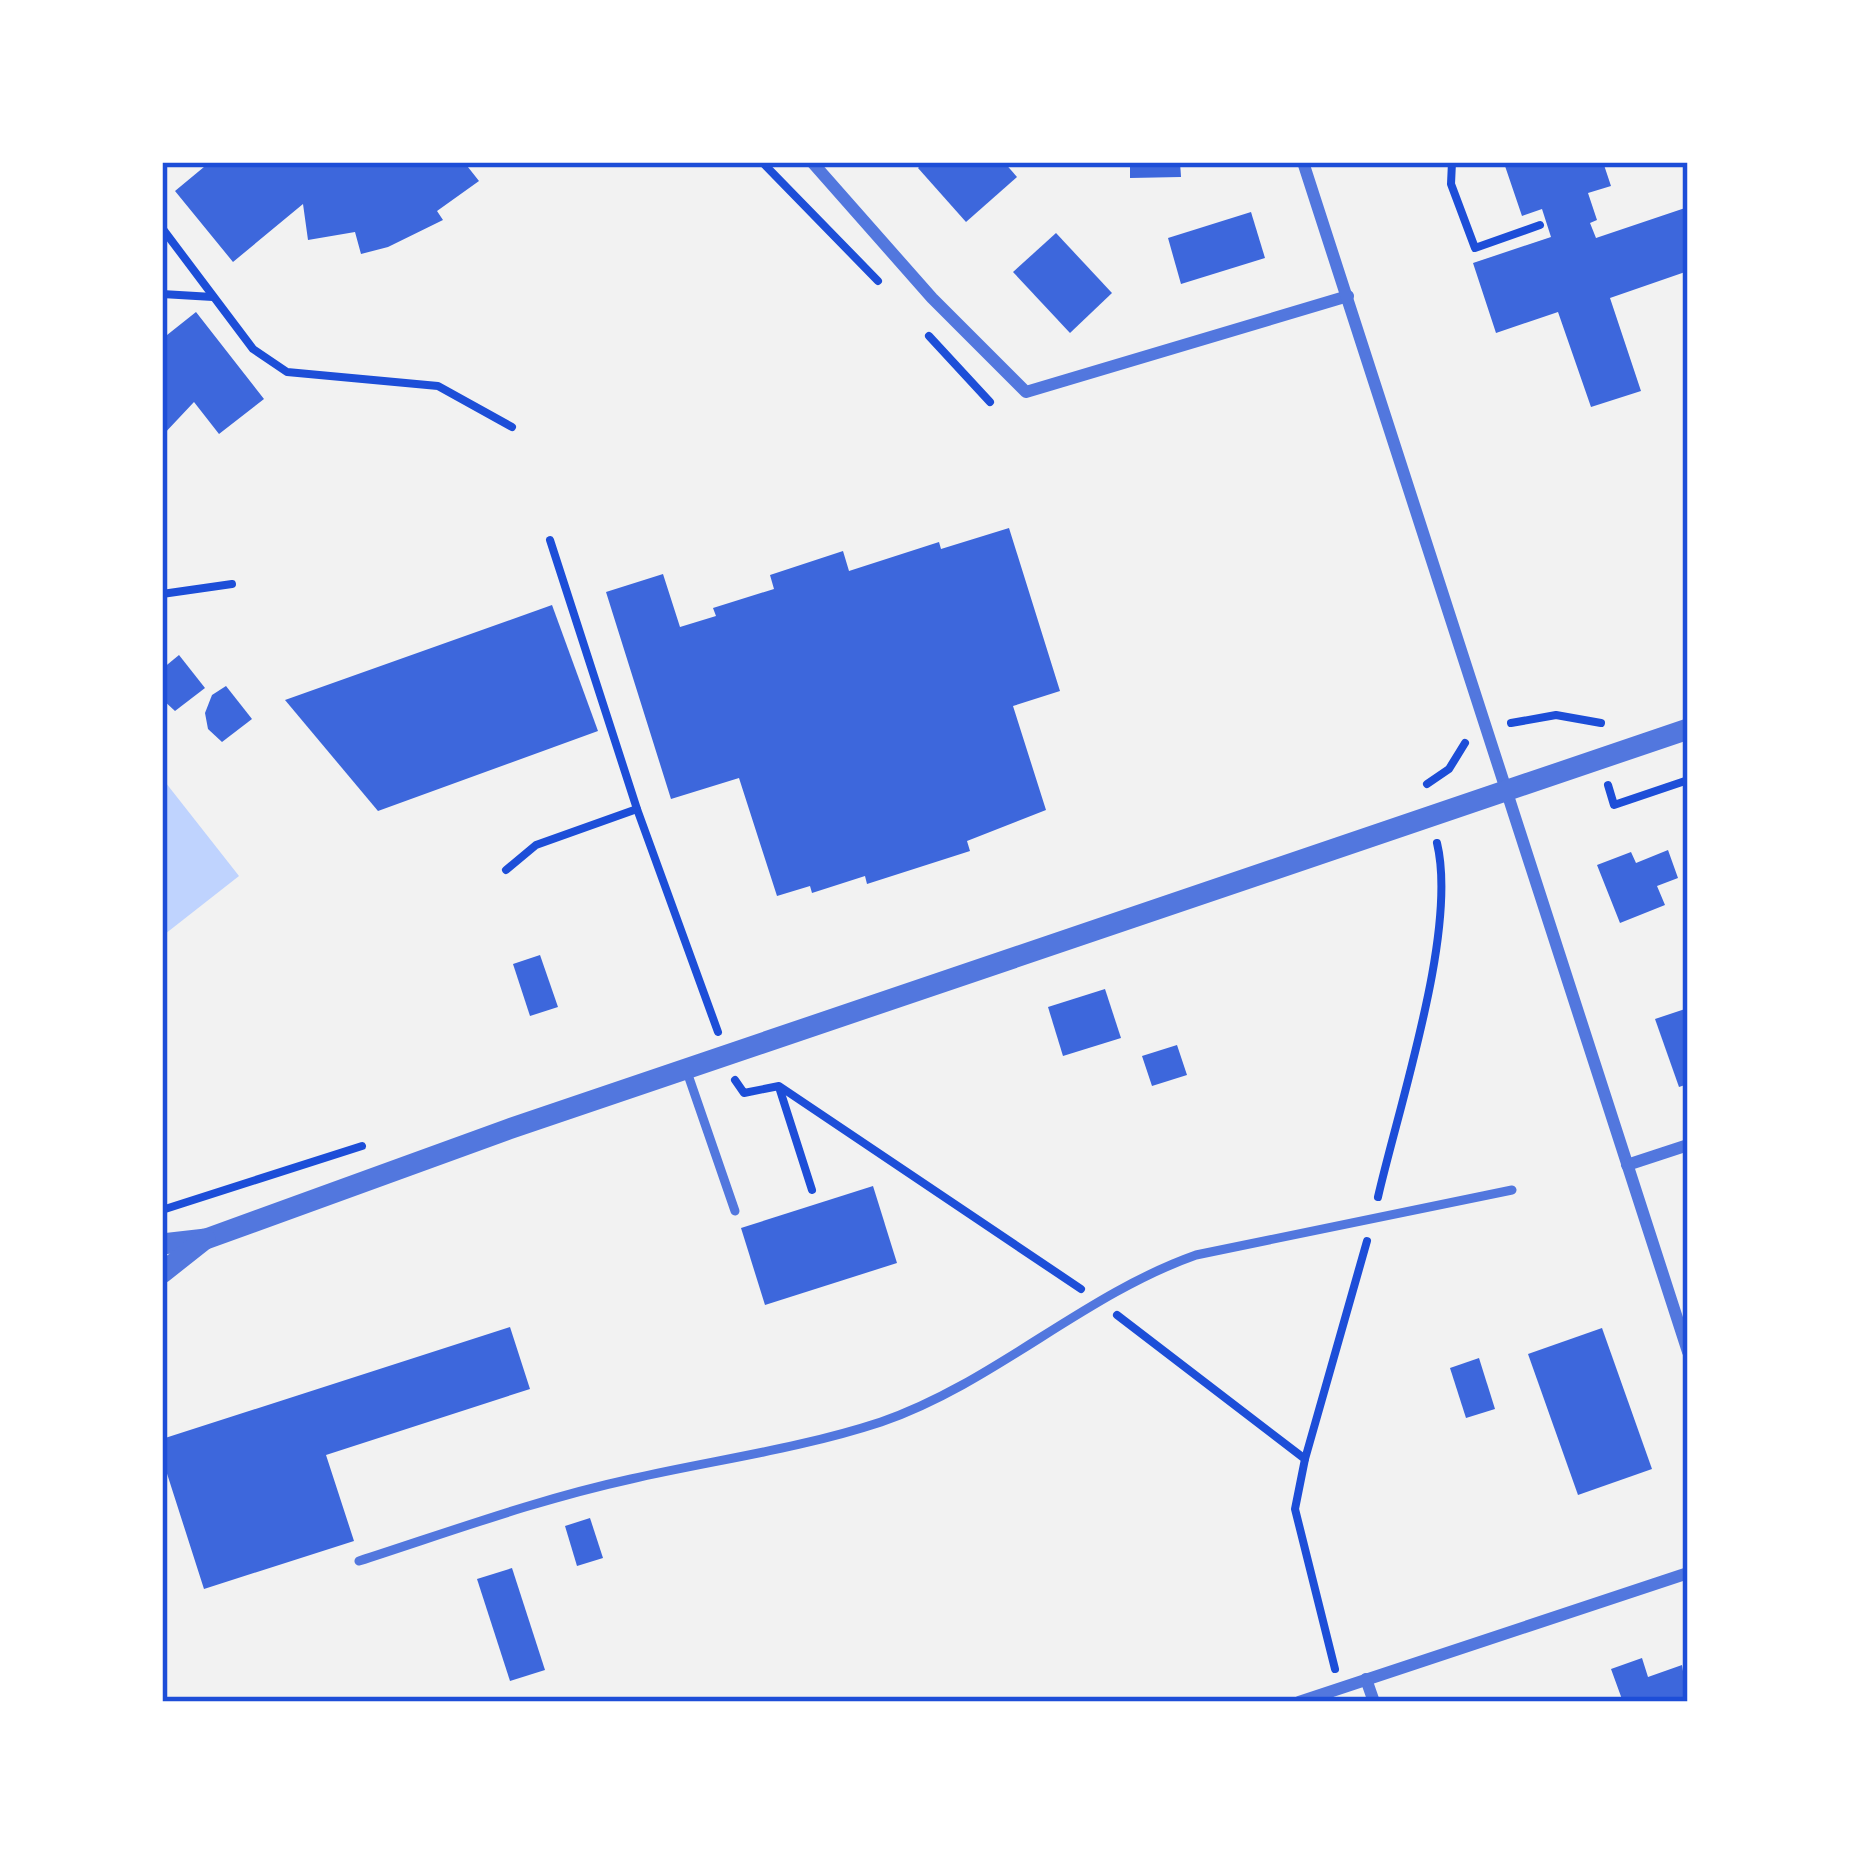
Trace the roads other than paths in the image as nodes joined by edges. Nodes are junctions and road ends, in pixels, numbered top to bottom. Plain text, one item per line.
1 (812, 162) edge
2 (1303, 162) edge
3 (1348, 296) junction
4 (1688, 729) edge
5 (1509, 788) junction
6 (686, 1069) junction
7 (1688, 1145) edge
8 (1627, 1165) junction
9 (1512, 1190) dead end
10 (734, 1211) dead end
11 (206, 1239) junction
12 (162, 1244) edge
13 (162, 1273) edge
14 (1688, 1352) edge
15 (359, 1561) dead end
16 (1688, 1574) edge
17 (1366, 1678) junction
18 (1298, 1702) edge
19 (1374, 1702) edge

1 - 3 street
2 - 3 street
3 - 5 street
4 - 5 street
5 - 6 street
5 - 8 street
6 - 10 lane
6 - 11 street
7 - 8 street
8 - 14 street
9 - 15 lane
11 - 12 street
11 - 13 street
16 - 17 street
17 - 18 street
17 - 19 street

